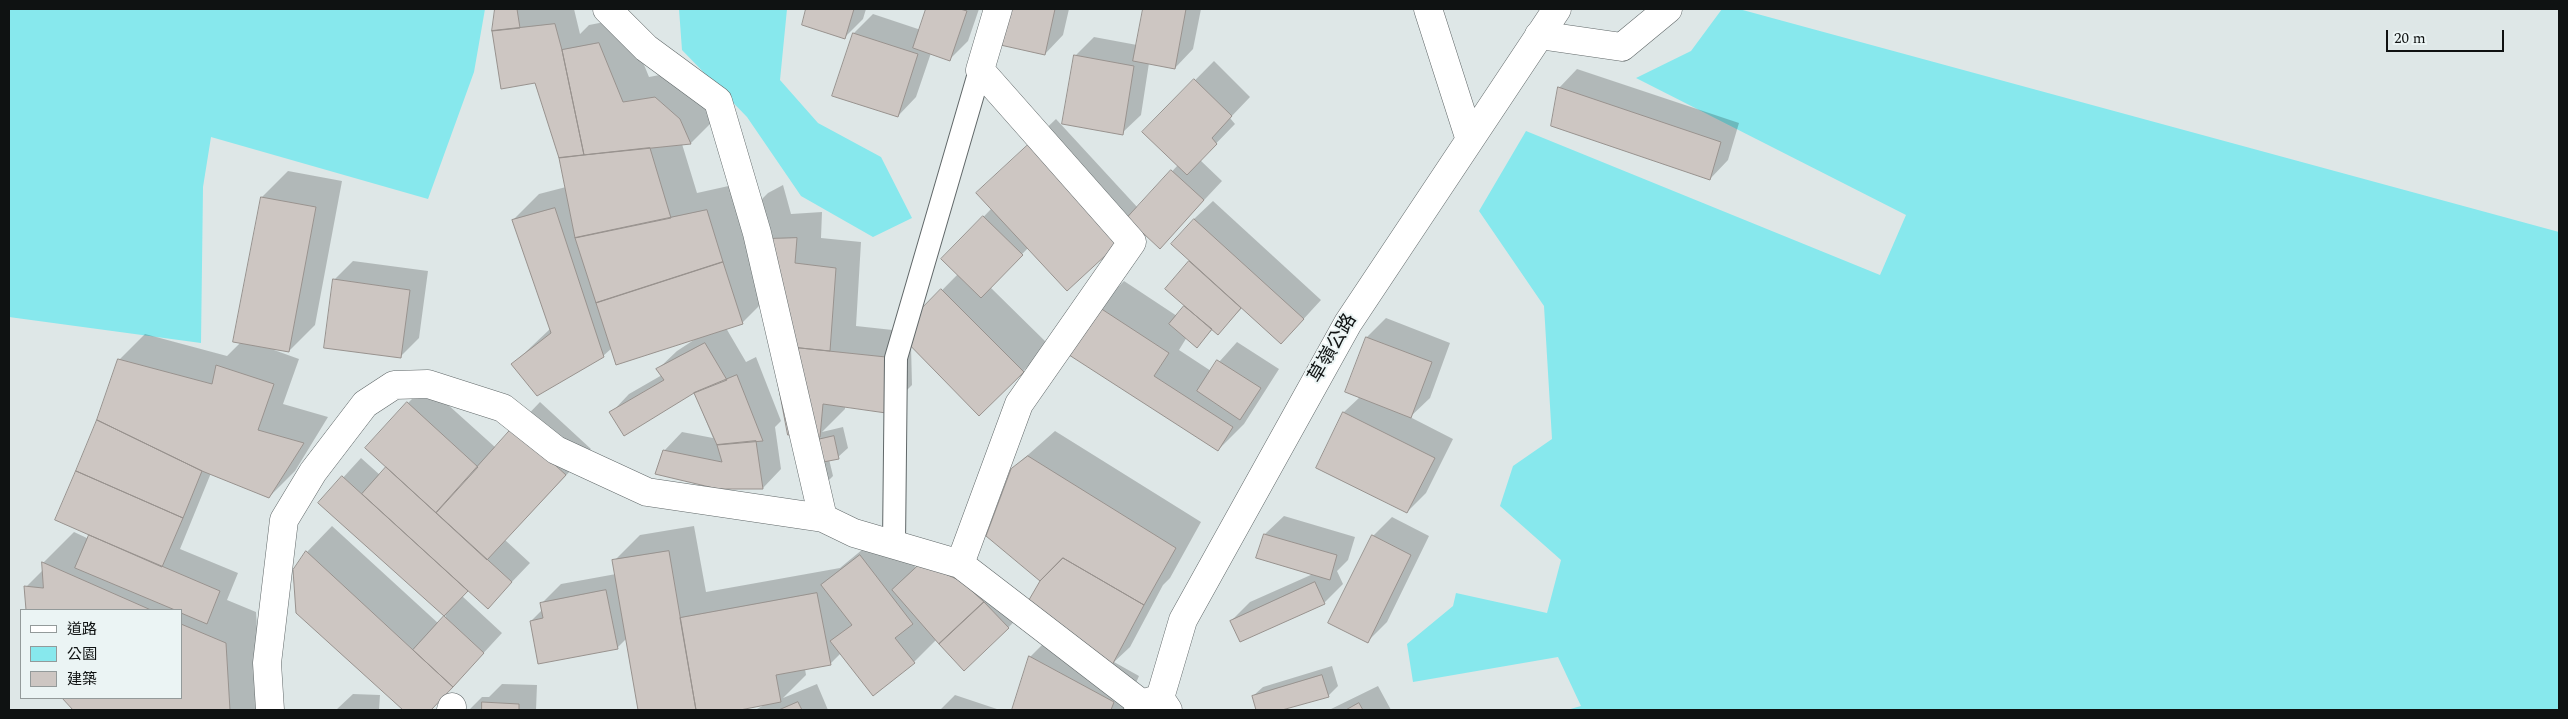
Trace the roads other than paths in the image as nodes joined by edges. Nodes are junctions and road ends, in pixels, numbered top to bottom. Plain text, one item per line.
1 (607, 9) edge
2 (998, 9) edge
3 (1428, 9) edge
4 (1557, 9) edge
5 (1668, 9) edge
6 (1539, 35) junction
7 (980, 70) junction
8 (1469, 137) junction
9 (823, 518) junction
10 (894, 543) junction
11 (960, 564) junction
12 (1152, 706) edge
13 (270, 710) edge

1 - 9 street
2 - 7 street
3 - 8 street
4 - 6 street, 草嶺公路
5 - 6 street
6 - 8 street, 草嶺公路
7 - 10 lane
7 - 11 street
8 - 12 street, 草嶺公路
9 - 10 street
9 - 13 street
10 - 11 street
11 - 12 street

